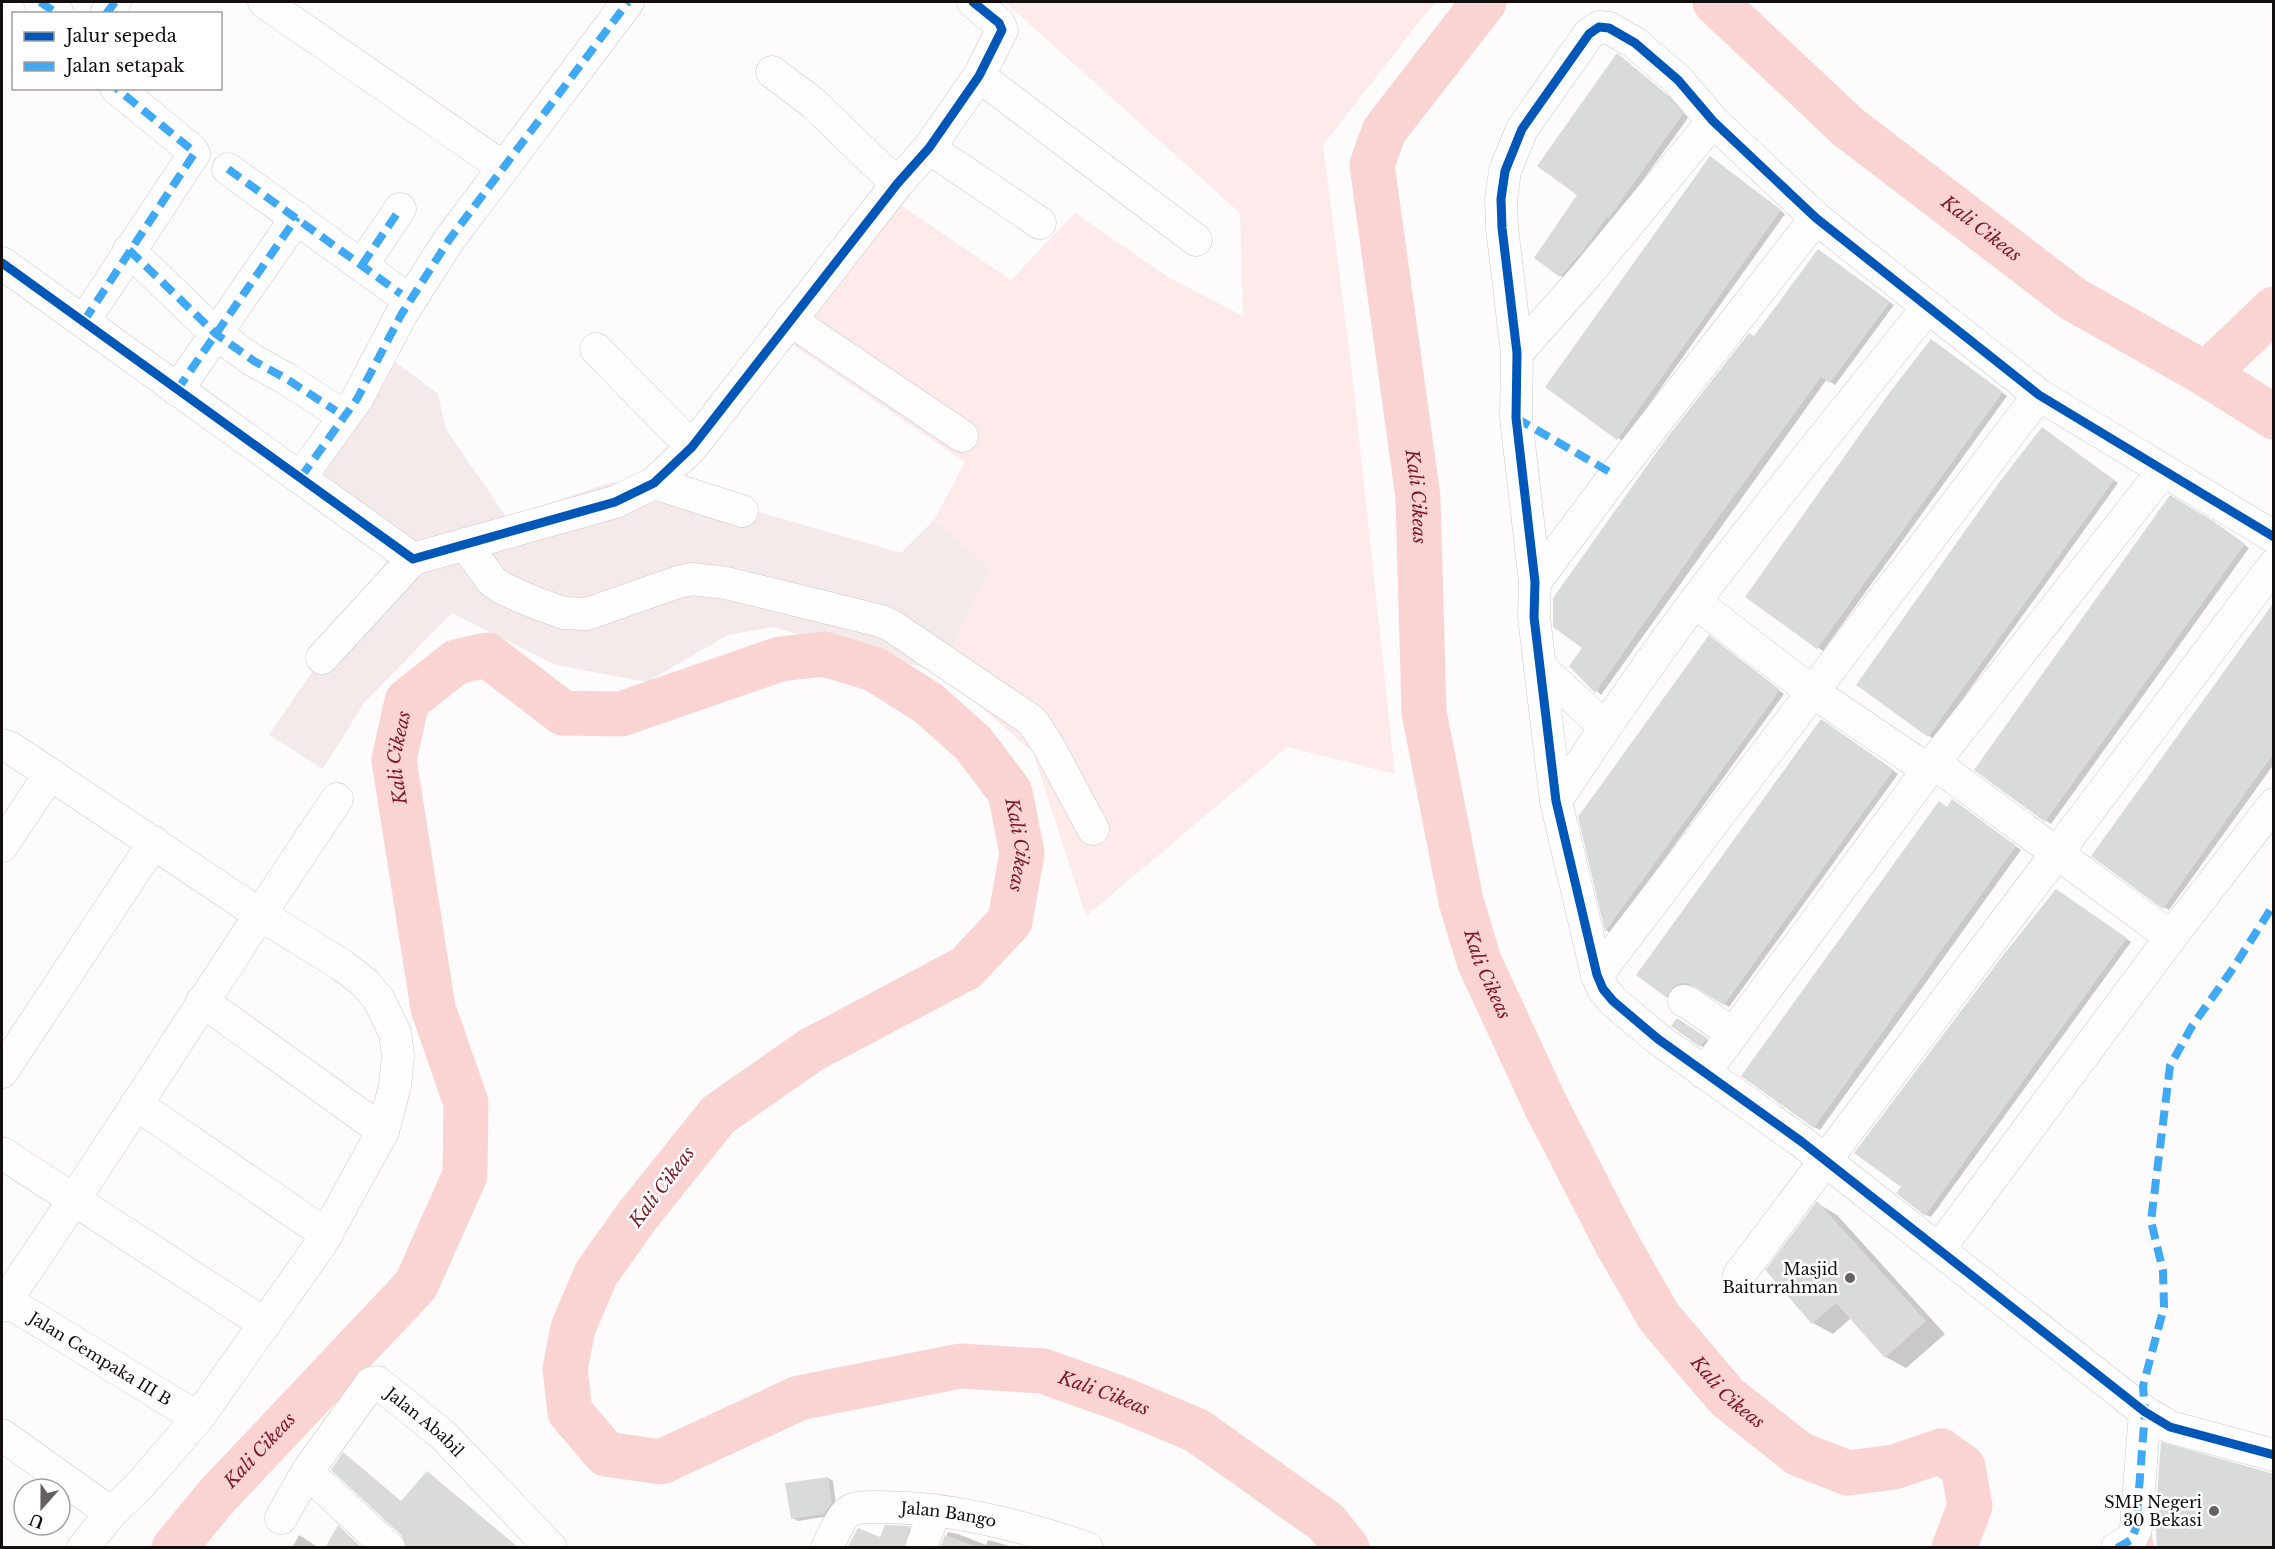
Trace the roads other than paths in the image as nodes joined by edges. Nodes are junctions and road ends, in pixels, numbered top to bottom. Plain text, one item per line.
1 (40, 2) edge
2 (264, 2) edge
3 (628, 2) edge
4 (973, 2) edge
5 (55, 12) edge
6 (772, 72) dead end
7 (979, 76) junction
8 (118, 90) edge
9 (1713, 121) junction
10 (930, 148) junction
11 (503, 167) junction
12 (228, 169) dead end
13 (897, 184) junction
14 (400, 209) dead end
15 (297, 217) junction
16 (1816, 218) junction
17 (1040, 223) dead end
18 (1196, 240) dead end
19 (129, 250) junction
20 (2, 263) edge
21 (362, 265) junction
22 (401, 294) dead end
23 (1927, 308) junction
24 (790, 320) junction
25 (84, 321) junction
26 (216, 334) junction
27 (596, 349) dead end
28 (1517, 353) junction
29 (177, 390) junction
30 (2039, 395) junction
31 (336, 411) dead end
32 (962, 436) dead end
33 (692, 447) junction
34 (2163, 471) junction
35 (301, 477) junction
36 (654, 483) junction
37 (742, 511) dead end
38 (2274, 537) edge
39 (465, 544) junction
40 (413, 559) junction
41 (2274, 565) edge
42 (1534, 582) junction
43 (1695, 602) junction
44 (322, 658) dead end
45 (1540, 667) junction
46 (1813, 692) junction
47 (1605, 727) junction
48 (2, 745) edge
49 (1928, 770) junction
50 (50, 774) junction
51 (337, 799) dead end
52 (1556, 801) junction
53 (2274, 804) edge
54 (1094, 829) dead end
55 (154, 842) junction
56 (2, 846) edge
57 (2055, 852) junction
58 (259, 914) junction
59 (2170, 937) junction
60 (1598, 975) junction
61 (202, 1001) junction
62 (1683, 1001) dead end
63 (1732, 1034) junction
64 (2, 1072) edge
65 (1704, 1073) junction
66 (136, 1104) junction
67 (383, 1131) junction
68 (2, 1153) edge
69 (1825, 1160) junction
70 (75, 1200) junction
71 (327, 1235) junction
72 (1939, 1249) junction
73 (1739, 1275) dead end
74 (4, 1303) edge
75 (265, 1324) junction
76 (2145, 1412) junction
77 (198, 1418) junction
78 (2, 1435) edge
79 (2274, 1455) edge
80 (307, 1472) junction
81 (935, 1510) junction
82 (111, 1513) junction
83 (281, 1518) dead end
84 (1036, 1540) edge
85 (381, 1545) edge
86 (83, 1548) edge
87 (551, 1548) edge
88 (827, 1548) edge
89 (921, 1548) edge
90 (1087, 1548) edge
91 (2117, 1548) edge

1 - 5 street
2 - 11 street
3 - 11 street
4 - 7 street
6 - 13 street
7 - 10 street
7 - 18 street
8 - 19 street
9 - 16 street
9 - 28 street
9 - 28 street
10 - 13 street
10 - 17 street
11 - 35 street
12 - 15 street
13 - 24 street
14 - 21 street
15 - 21 street
15 - 26 street
16 - 23 street
16 - 42 street
19 - 25 street
19 - 26 street
20 - 25 street
21 - 22 street
23 - 30 street
23 - 43 street
24 - 32 street
24 - 33 street
25 - 29 street
26 - 29 street
26 - 31 street
27 - 33 street
28 - 42 street
29 - 35 street
30 - 34 street
30 - 46 street
33 - 36 street
34 - 38 street
34 - 49 street
35 - 40 street
36 - 37 street
36 - 39 street
39 - 40 street
39 - 54 street
40 - 44 street
41 - 57 street
42 - 45 street
43 - 46 street
43 - 47 street
45 - 47 street
45 - 52 street
46 - 49 street
46 - 60 street
47 - 52 street
48 - 50 street
49 - 57 street
49 - 63 street
50 - 55 street
50 - 56 street
51 - 58 street
52 - 60 street
53 - 59 street
55 - 58 street
55 - 64 street
57 - 59 street
57 - 69 street
58 - 61 street
58 - 67 street
59 - 72 street
60 - 65 street
61 - 66 street
61 - 67 street
62 - 63 street
63 - 65 street
65 - 69 street
66 - 70 street
66 - 71 street
67 - 71 street
68 - 70 street
69 - 72 street
69 - 73 street
70 - 74 street
70 - 75 street
71 - 75 street
72 - 76 street
74 - 77 street, Jalan Cempaka III B
75 - 77 street
76 - 79 street
76 - 91 street
77 - 82 street
78 - 82 street
80 - 83 street
80 - 85 street
80 - 87 street, Jalan Ababil
81 - 84 street, Jalan Bango
81 - 88 street, Jalan Bango
81 - 89 street
82 - 86 street
84 - 90 street, Jalan Bango

